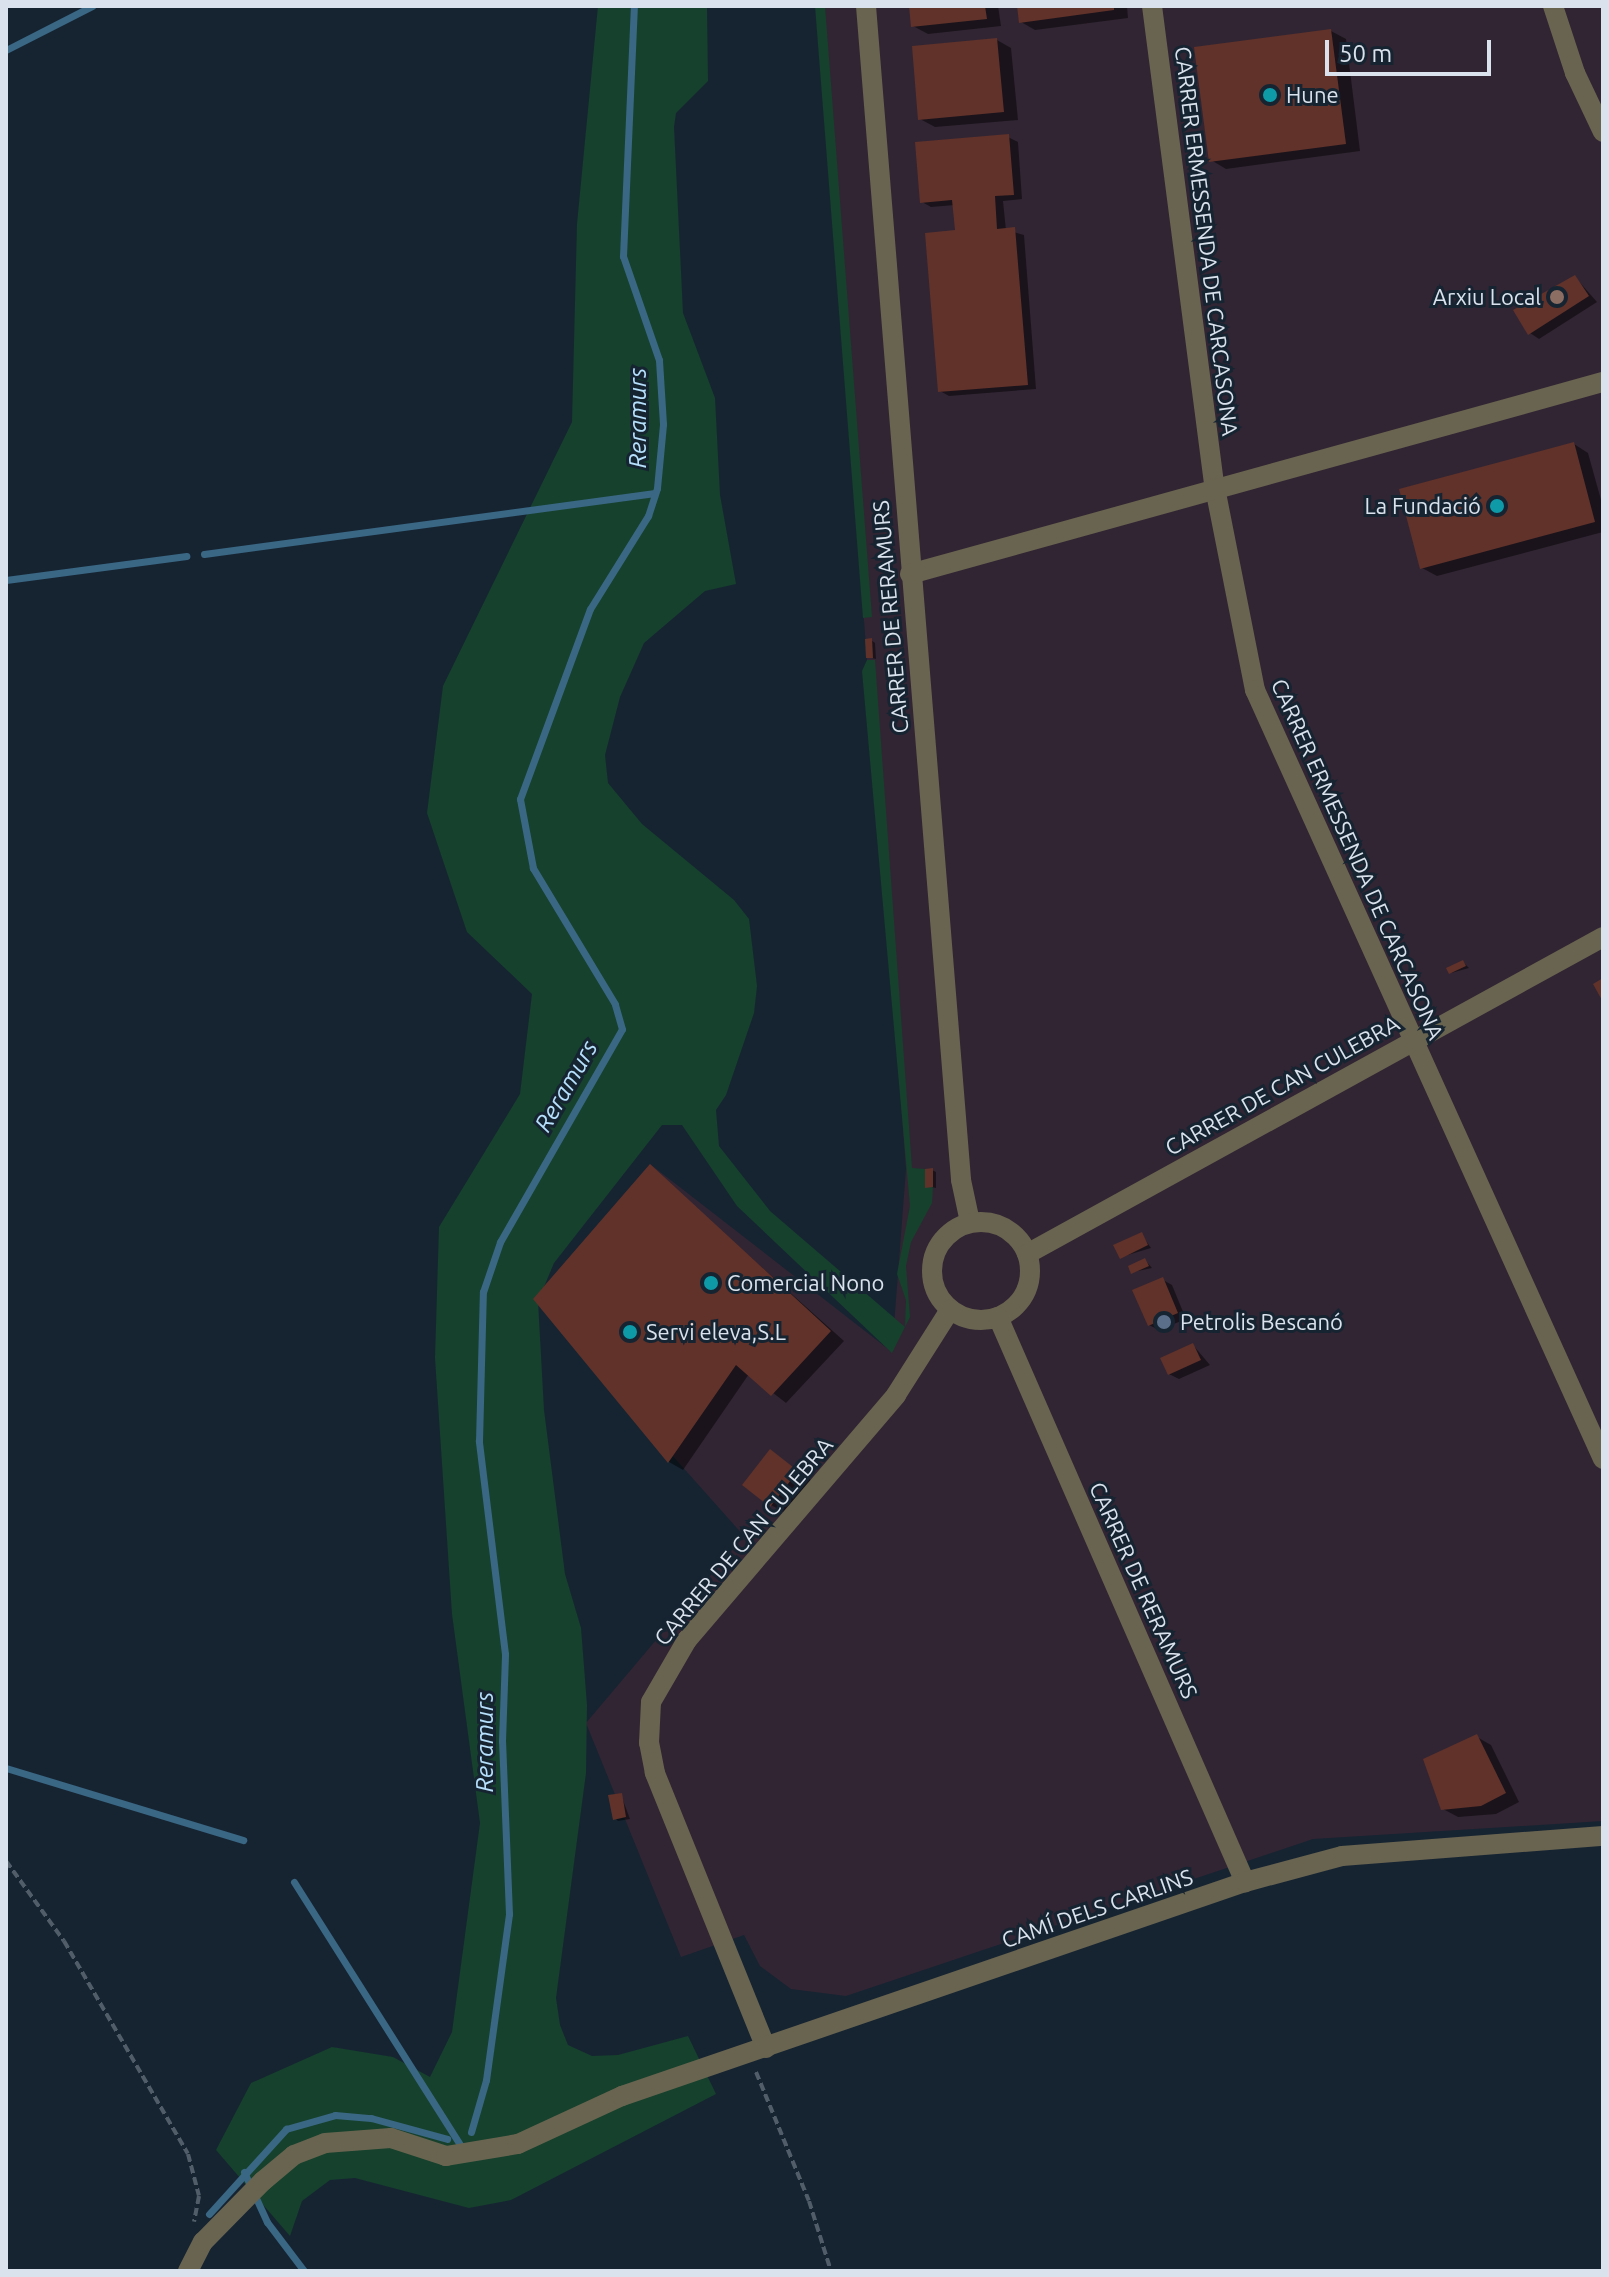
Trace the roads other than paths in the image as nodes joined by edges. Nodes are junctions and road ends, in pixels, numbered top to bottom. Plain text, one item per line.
1 (866, 6) edge
2 (1152, 6) edge
3 (1553, 6) edge
4 (1603, 132) edge
5 (1603, 382) edge
6 (1215, 488) junction
7 (910, 574) junction
8 (1603, 937) edge
9 (1412, 1040) junction
10 (970, 1222) junction
11 (1027, 1254) junction
12 (950, 1310) junction
13 (998, 1317) junction
14 (1603, 1459) edge
15 (1603, 1836) edge
16 (1245, 1882) junction
17 (766, 2048) junction
18 (188, 2271) edge

1 - 7 street, CARRER DE RERAMURS
2 - 6 street, CARRER ERMESSENDA DE CARCASONA
3 - 4 street
5 - 6 street
6 - 7 street
6 - 9 street, CARRER ERMESSENDA DE CARCASONA
7 - 10 street, CARRER DE RERAMURS
8 - 9 street, CARRER DE CAN CULEBRA
9 - 11 street, CARRER DE CAN CULEBRA
9 - 14 street, CARRER ERMESSENDA DE CARCASONA
10 - 11 street
10 - 12 street
11 - 13 street
12 - 13 street
12 - 17 street, CARRER DE CAN CULEBRA
13 - 16 street, CARRER DE RERAMURS
15 - 16 street, CAMÍ DELS CARLINS
16 - 17 street, CAMÍ DELS CARLINS
17 - 18 street, CAMÍ DELS CARLINS

